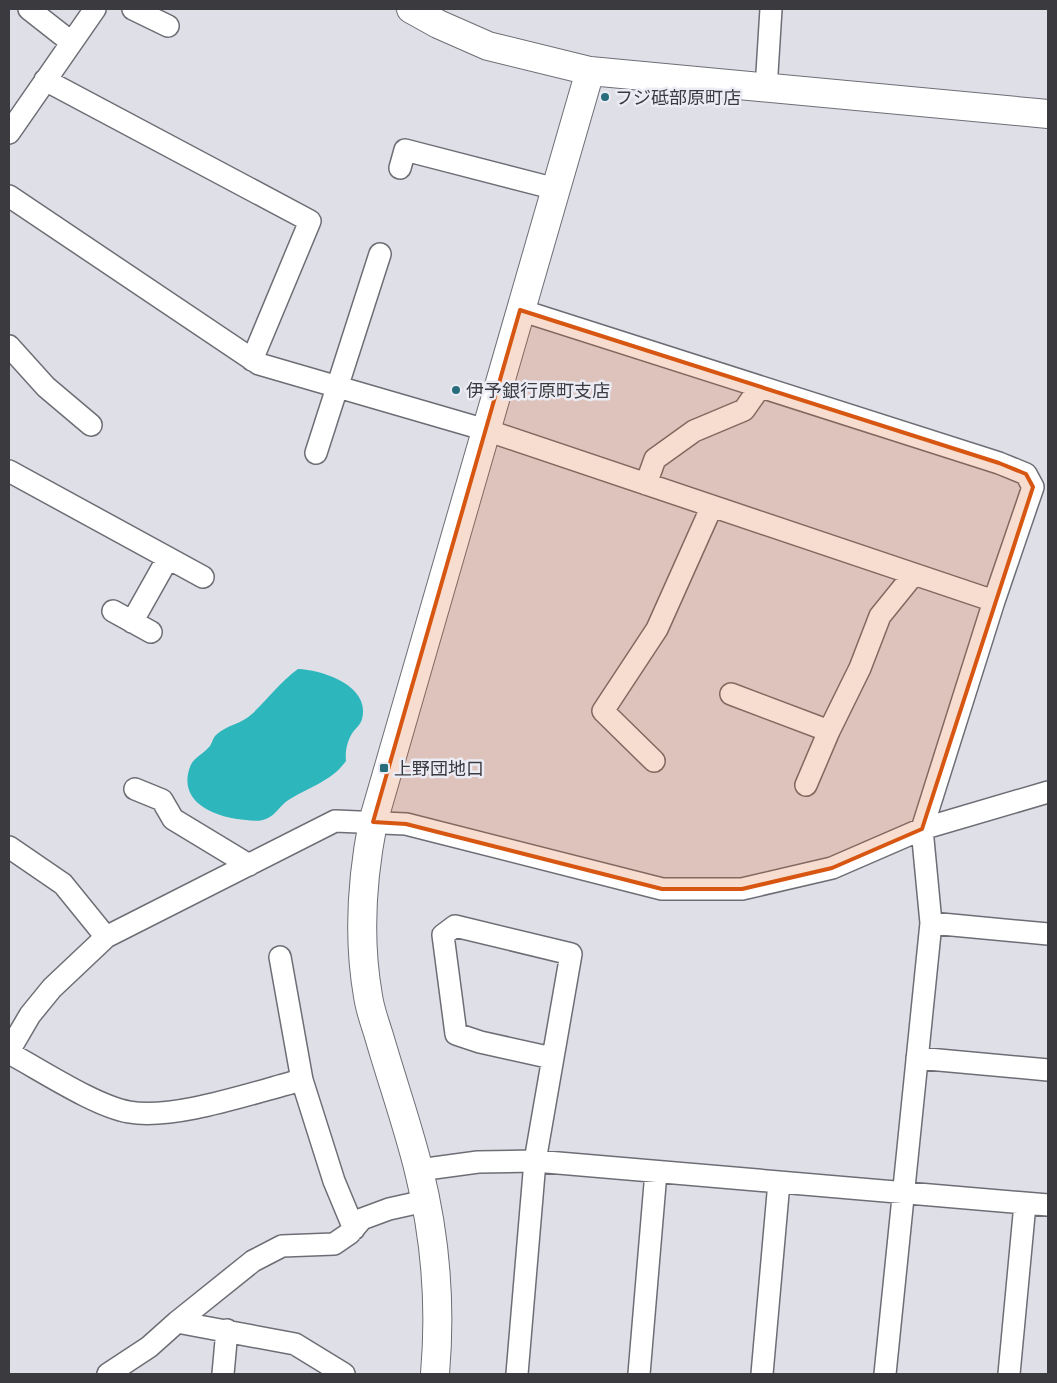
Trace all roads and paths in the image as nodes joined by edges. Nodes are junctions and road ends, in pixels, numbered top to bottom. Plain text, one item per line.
1 (29, 9) edge
2 (95, 9) edge
3 (133, 9) edge
4 (411, 9) edge
5 (772, 9) edge
6 (168, 26) dead end
7 (71, 42) junction
8 (590, 71) junction
9 (45, 80) junction
10 (766, 88) junction
11 (1048, 114) edge
12 (9, 133) edge
13 (400, 168) dead end
14 (556, 189) junction
15 (9, 196) edge
16 (380, 254) dead end
17 (520, 310) junction
18 (9, 346) edge
19 (252, 360) junction
20 (336, 387) junction
21 (760, 387) junction
22 (91, 425) dead end
23 (486, 430) junction
24 (316, 452) dead end
25 (9, 470) edge
26 (646, 484) junction
27 (712, 506) junction
28 (168, 558) junction
29 (914, 574) junction
30 (203, 577) dead end
31 (994, 601) junction
32 (114, 611) dead end
33 (731, 694) dead end
34 (829, 732) junction
35 (654, 761) dead end
36 (806, 785) dead end
37 (135, 789) dead end
38 (1048, 792) edge
39 (373, 822) junction
40 (922, 829) junction
41 (11, 847) edge
42 (249, 865) junction
43 (931, 923) junction
44 (1048, 934) edge
45 (106, 937) junction
46 (280, 957) dead end
47 (9, 1052) edge
48 (552, 1058) junction
49 (917, 1058) junction
50 (1048, 1070) edge
51 (302, 1080) junction
52 (535, 1161) junction
53 (419, 1170) junction
54 (656, 1172) junction
55 (779, 1182) junction
56 (902, 1193) junction
57 (425, 1201) junction
58 (1025, 1204) junction
59 (1048, 1205) edge
60 (354, 1228) junction
61 (177, 1322) junction
62 (227, 1330) junction
63 (108, 1374) edge
64 (223, 1374) edge
65 (344, 1374) edge
66 (435, 1374) edge
67 (517, 1374) edge
68 (638, 1374) edge
69 (762, 1374) edge
70 (885, 1374) edge
71 (1009, 1374) edge

1 - 7 street
2 - 7 street
3 - 6 street
4 - 8 street
5 - 10 street
7 - 9 street
8 - 10 street
8 - 14 street
9 - 12 street
9 - 19 street
10 - 11 street
13 - 14 street
14 - 17 street
15 - 19 street
16 - 20 street
17 - 21 street
17 - 23 street
18 - 22 street
19 - 20 street
20 - 23 street
20 - 24 street
21 - 26 street
21 - 31 street
23 - 26 street
23 - 39 street
25 - 28 street
26 - 27 street
27 - 29 street
27 - 35 street
28 - 30 street
28 - 32 street
29 - 31 street
29 - 34 street
31 - 40 street
33 - 34 street
34 - 36 street
37 - 42 street
38 - 40 street
39 - 40 street
39 - 42 street
39 - 53 street
40 - 43 street
41 - 45 street
42 - 45 street
43 - 44 street
43 - 49 street
45 - 47 street
46 - 51 street
47 - 51 street
48 - 48 street
48 - 52 street
49 - 50 street
49 - 56 street
51 - 60 street
52 - 53 street
52 - 54 street
52 - 67 street
53 - 57 street
54 - 55 street
54 - 68 street
55 - 56 street
55 - 69 street
56 - 58 street
56 - 70 street
57 - 60 street
57 - 66 street
58 - 59 street
58 - 71 street
60 - 61 street
61 - 62 street
61 - 63 street
62 - 64 street
62 - 65 street

